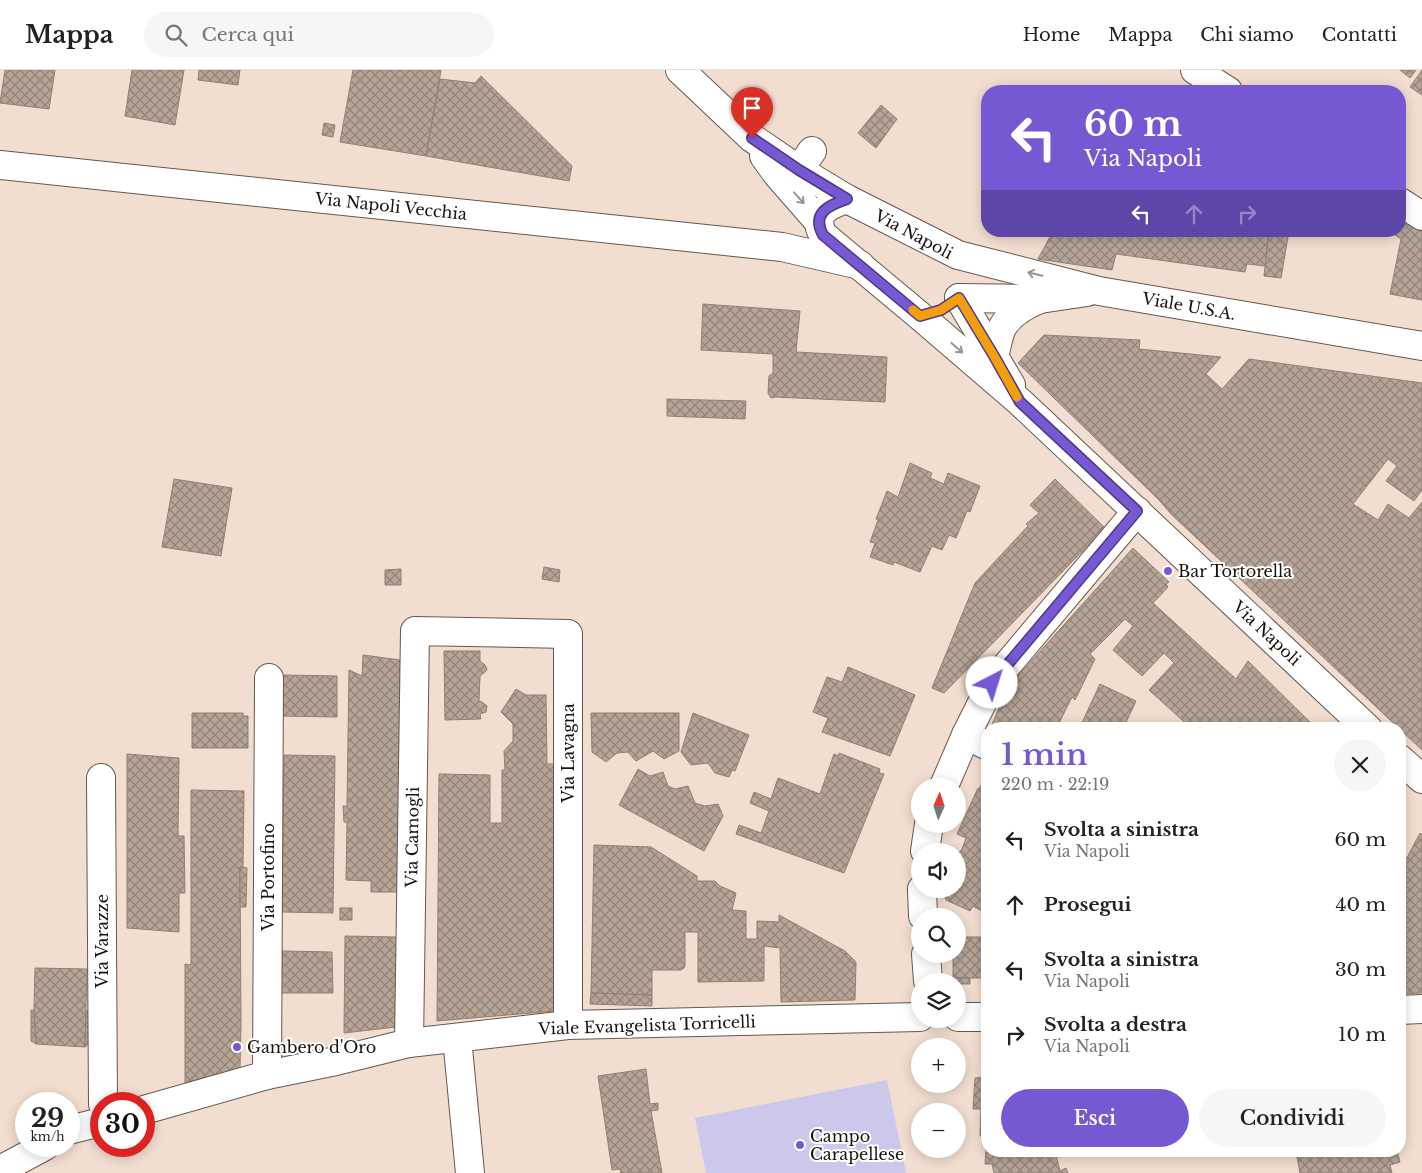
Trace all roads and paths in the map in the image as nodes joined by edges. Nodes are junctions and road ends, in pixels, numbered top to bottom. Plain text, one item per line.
1 (680, 70) edge
2 (1195, 70) edge
3 (1219, 85) edge
4 (752, 138) junction
5 (0, 165) edge
6 (847, 199) junction
7 (1406, 206) edge
8 (1422, 216) edge
9 (819, 226) junction
10 (782, 247) junction
11 (958, 255) junction
12 (860, 265) junction
13 (1099, 291) junction
14 (959, 298) junction
15 (1040, 299) junction
16 (920, 316) junction
17 (1422, 346) edge
18 (994, 356) junction
19 (1020, 402) junction
20 (1137, 511) junction
21 (415, 631) joint
22 (268, 678) dead end
23 (982, 722) edge
24 (1361, 722) edge
25 (981, 726) edge
26 (977, 741) edge
27 (1406, 764) edge
28 (101, 778) dead end
29 (950, 778) edge
30 (1422, 779) edge
31 (966, 1016) edge
32 (911, 1017) edge
33 (981, 1017) edge
34 (568, 1025) junction
35 (457, 1038) junction
36 (409, 1043) junction
37 (267, 1075) junction
38 (103, 1092) edge
39 (155, 1107) edge
40 (15, 1145) edge
41 (0, 1149) edge
42 (25, 1157) edge
43 (0, 1170) edge
44 (470, 1173) edge

1 - 4 street, Via Napoli
2 - 3 street
4 - 6 street, Via Napoli
4 -> 9 street, Via Napoli
5 - 10 street, Via Napoli Vecchia
6 - 9 street
6 - 11 street, Via Napoli
7 - 8 street
9 - 10 street, Via Napoli Vecchia
9 - 12 street, Via Napoli
10 - 12 street, Via Napoli Vecchia
13 -> 11 street, Viale U.S.A.
11 - 14 street, Via Napoli
12 - 16 street, Via Napoli
13 - 15 street
13 - 17 street, Viale U.S.A.
14 - 15 street
14 - 16 street
14 - 18 street
15 - 18 street
16 -> 19 street, Via Napoli
18 - 19 street
19 - 20 street, Via Napoli
20 - 23 street
20 - 24 street, Via Napoli
21 - 34 street, Via Lavagna
21 - 36 street, Via Camogli
22 - 37 street, Via Portofino
25 - 26 street
26 - 29 street
27 - 30 street
28 - 38 street, Via Varazze
31 - 33 street
32 - 34 street, Viale Evangelista Torricelli
34 - 35 street, Viale Evangelista Torricelli
35 - 36 street, Viale Evangelista Torricelli
35 - 44 street
36 - 37 street, Viale Evangelista Torricelli
37 - 39 street, Viale Evangelista Torricelli
40 - 41 street
42 - 43 street

